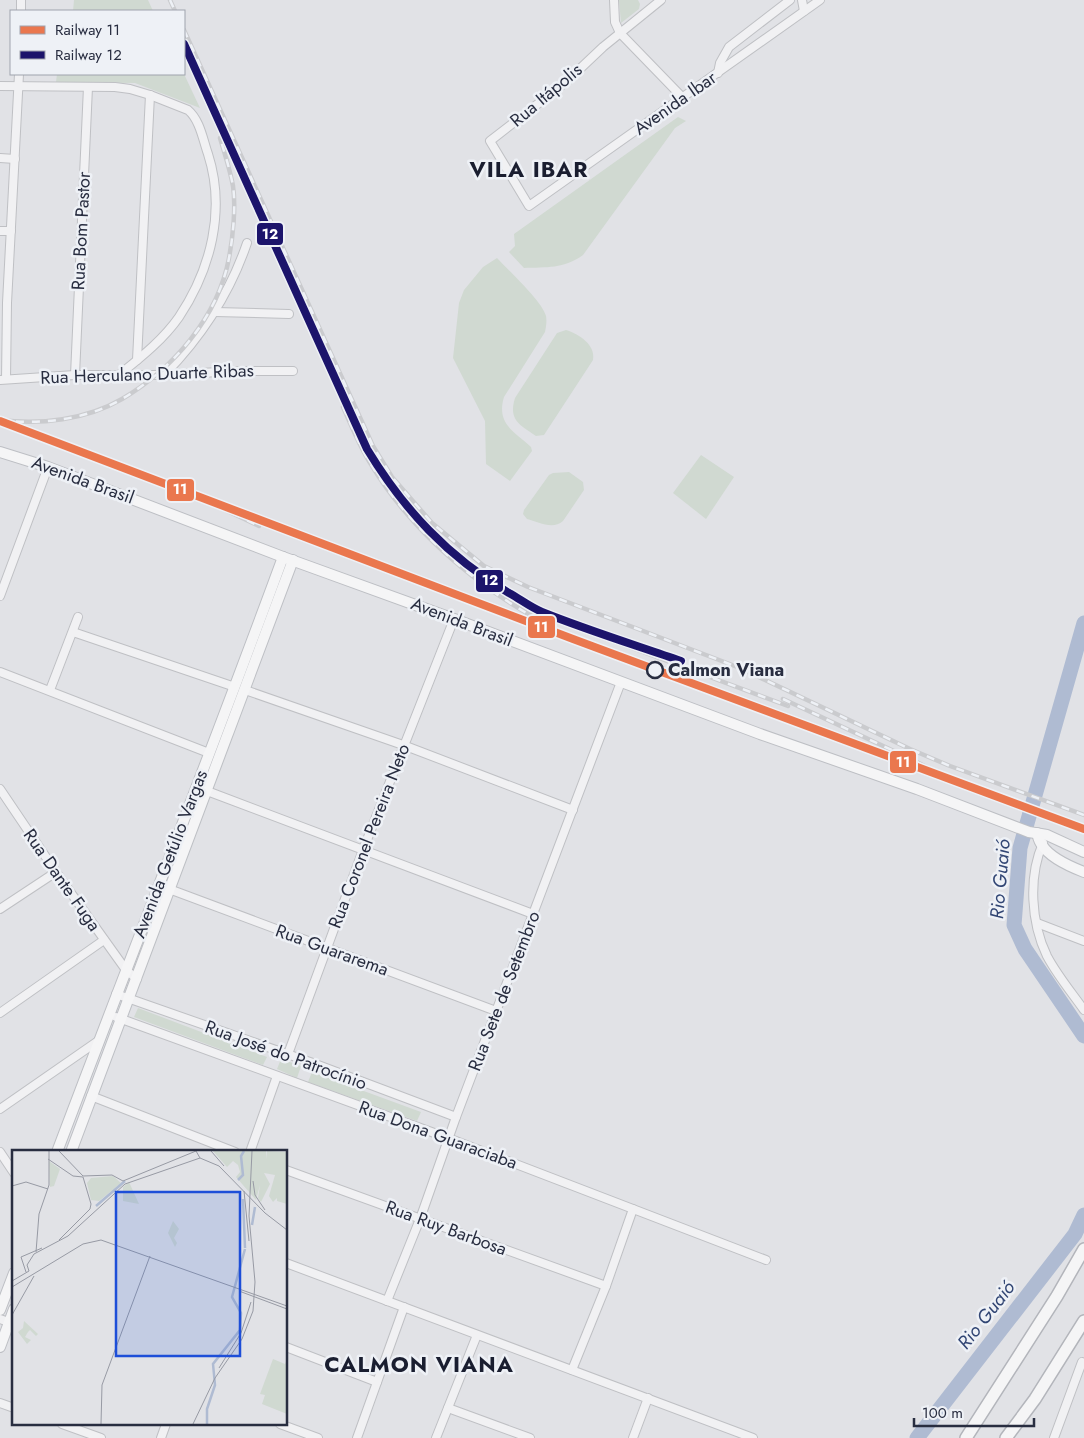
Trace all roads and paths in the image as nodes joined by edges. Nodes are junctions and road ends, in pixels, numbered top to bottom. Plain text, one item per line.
1 (614, 0) edge
2 (644, 0) edge
3 (661, 0) edge
4 (790, 0) edge
5 (802, 0) edge
6 (820, 0) edge
7 (650, 7) junction
8 (804, 11) junction
9 (620, 34) junction
10 (718, 73) junction
11 (19, 75) edge
12 (0, 86) edge
13 (18, 87) junction
14 (88, 87) junction
15 (150, 95) junction
16 (682, 98) junction
17 (0, 158) edge
18 (15, 159) junction
19 (529, 206) joint
20 (0, 231) edge
21 (11, 231) junction
22 (247, 243) dead end
23 (4, 303) edge
24 (216, 312) junction
25 (289, 314) dead end
26 (137, 360) junction
27 (293, 371) dead end
28 (165, 374) junction
29 (75, 375) junction
30 (118, 375) junction
31 (3, 379) edge
32 (0, 452) edge
33 (48, 467) junction
34 (288, 559) junction
35 (0, 596) edge
36 (78, 617) dead end
37 (454, 619) junction
38 (73, 632) junction
39 (0, 672) edge
40 (621, 682) junction
41 (240, 688) junction
42 (50, 690) junction
43 (403, 745) junction
44 (209, 753) junction
45 (0, 789) edge
46 (207, 791) junction
47 (573, 810) junction
48 (1038, 833) junction
49 (1042, 846) junction
50 (363, 850) junction
51 (1084, 852) edge
52 (56, 872) junction
53 (1084, 872) edge
54 (169, 889) junction
55 (0, 909) edge
56 (533, 914) junction
57 (1037, 923) junction
58 (104, 940) junction
59 (1084, 940) edge
60 (327, 949) junction
61 (126, 970) junction
62 (137, 978) junction
63 (116, 994) junction
64 (129, 998) junction
65 (1084, 1010) edge
66 (496, 1011) junction
67 (0, 1013) edge
68 (109, 1015) junction
69 (122, 1020) junction
70 (98, 1041) junction
71 (288, 1054) junction
72 (277, 1076) junction
73 (91, 1096) junction
74 (0, 1109) edge
75 (456, 1117) junction
76 (448, 1138) junction
77 (59, 1150) edge
78 (72, 1150) edge
79 (230, 1150) edge
80 (251, 1150) edge
81 (0, 1152) edge
82 (8, 1164) junction
83 (0, 1170) edge
84 (12, 1170) edge
85 (288, 1171) edge
86 (633, 1209) junction
87 (420, 1219) junction
88 (1084, 1249) edge
89 (766, 1260) dead end
90 (288, 1264) edge
91 (12, 1278) edge
92 (606, 1286) junction
93 (387, 1301) junction
94 (404, 1307) junction
95 (0, 1310) edge
96 (8, 1322) edge
97 (1084, 1322) edge
98 (477, 1335) junction
99 (0, 1347) edge
100 (288, 1348) edge
101 (1082, 1362) dead end
102 (572, 1370) junction
103 (1080, 1379) edge
104 (377, 1382) junction
105 (648, 1398) junction
106 (0, 1403) edge
107 (12, 1407) edge
108 (448, 1408) junction
109 (68, 1426) edge
110 (165, 1426) edge
111 (285, 1426) edge
112 (101, 1438) edge
113 (161, 1438) edge
114 (318, 1438) edge
115 (357, 1438) edge
116 (436, 1438) edge
117 (530, 1438) edge
118 (633, 1438) edge
119 (753, 1438) edge
120 (966, 1438) edge
121 (1006, 1438) edge
122 (1054, 1438) edge

1 - 9 street
2 - 7 street
3 - 7 street, Rua Itápolis
4 - 10 street
5 - 8 street
6 - 8 street, Avenida Ibar
7 - 9 street, Rua Itápolis
8 - 10 street, Avenida Ibar
9 - 16 street
9 - 19 street, Rua Itápolis
10 - 16 street, Avenida Ibar
11 - 13 street
12 - 13 street
13 - 14 street
13 - 18 street
14 - 15 street
14 - 29 street, Rua Bom Pastor
15 - 26 street
15 - 26 street
16 - 19 street, Avenida Ibar
17 - 18 street
18 - 21 street
20 - 21 street
21 - 23 street
22 - 24 street
23 - 31 street
24 - 25 street
24 - 28 street
26 - 30 street
27 - 28 street, Rua Herculano Duarte Ribas
28 - 30 street, Rua Herculano Duarte Ribas
29 - 30 street, Rua Herculano Duarte Ribas
29 - 31 street, Rua Herculano Duarte Ribas
32 - 33 main road, Avenida Brasil
33 - 34 main road, Avenida Brasil
33 - 35 street
34 - 37 main road, Avenida Brasil
34 - 41 main road, Avenida Getúlio Vargas
36 - 38 street
37 - 40 main road, Avenida Brasil
37 - 43 street, Rua Coronel Pereira Neto
38 - 41 street
38 - 42 street
39 - 42 street
40 - 47 street, Rua Sete de Setembro
40 - 48 main road, Avenida Brasil
41 - 43 street
41 - 44 main road, Avenida Getúlio Vargas
41 - 46 main road, Avenida Getúlio Vargas
42 - 44 street
43 - 47 street
43 - 50 street, Rua Coronel Pereira Neto
44 - 46 main road
44 - 61 main road, Avenida Getúlio Vargas
45 - 52 street, Rua Dante Fuga
46 - 50 street
46 - 54 main road, Avenida Getúlio Vargas
47 - 56 street, Rua Sete de Setembro
48 - 49 main road
48 - 51 main road, Avenida Brasil
49 - 53 main road
49 - 57 street
50 - 56 street
50 - 60 street, Rua Coronel Pereira Neto
52 - 55 street
52 - 58 street, Rua Dante Fuga
54 - 60 street, Rua Guararema
54 - 62 main road, Avenida Getúlio Vargas
56 - 66 street, Rua Sete de Setembro
57 - 59 street
57 - 65 street
58 - 61 street, Rua Dante Fuga
58 - 67 street
60 - 66 street, Rua Guararema
60 - 71 street, Rua Coronel Pereira Neto
61 - 62 street, Rua Dante Fuga
61 - 63 main road, Avenida Getúlio Vargas
62 - 64 main road, Avenida Getúlio Vargas
63 - 64 street, Rua José do Patrocínio
63 - 68 main road, Avenida Getúlio Vargas
64 - 69 main road, Avenida Getúlio Vargas
64 - 71 street, Rua José do Patrocínio
66 - 75 street, Rua Sete de Setembro
68 - 69 street, Rua Dona Guaraciaba
68 - 70 main road, Avenida Getúlio Vargas
69 - 72 street, Rua Dona Guaraciaba
69 - 73 main road, Avenida Getúlio Vargas
70 - 74 street
70 - 77 main road, Avenida Getúlio Vargas
71 - 75 street, Rua José do Patrocínio
72 - 76 street, Rua Dona Guaraciaba
72 - 80 street
73 - 78 main road, Avenida Getúlio Vargas
73 - 79 street
75 - 76 street, Rua Sete de Setembro
76 - 86 street, Rua Dona Guaraciaba
76 - 87 street, Rua Sete de Setembro
81 - 82 street
82 - 83 street
82 - 84 street
85 - 87 street, Rua Ruy Barbosa
86 - 89 street, Rua Dona Guaraciaba
86 - 92 street
87 - 92 street, Rua Ruy Barbosa
87 - 93 street, Rua Sete de Setembro
88 - 120 highway
90 - 93 street
91 - 95 main road
92 - 102 street
93 - 94 street
94 - 98 street
94 - 104 street
96 - 99 main road
97 - 121 highway
98 - 102 street
98 - 108 street
100 - 104 street
101 - 103 street
102 - 105 street
103 - 122 street
104 - 115 street
105 - 118 street
105 - 119 street
106 - 107 street
108 - 116 street
108 - 117 street
109 - 112 street
110 - 113 street
111 - 114 street

